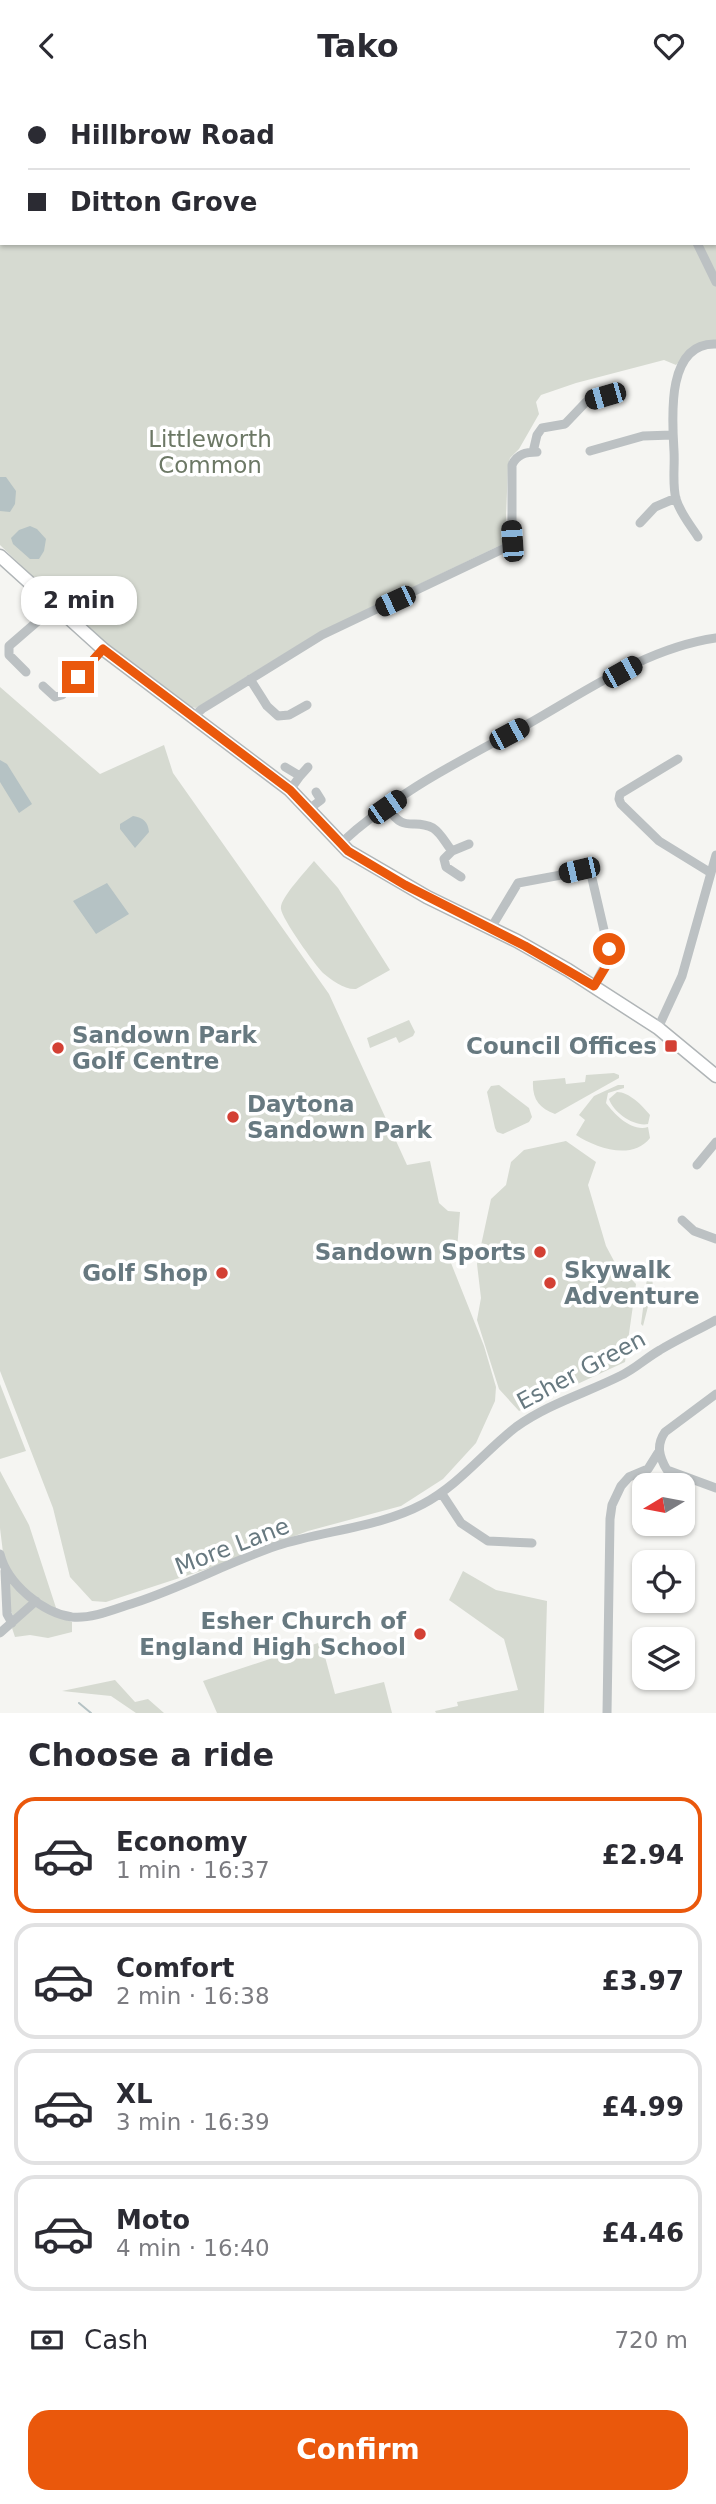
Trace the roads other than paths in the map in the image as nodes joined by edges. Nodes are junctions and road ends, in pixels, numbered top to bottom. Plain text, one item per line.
1 (698, 245) edge
2 (716, 282) edge
3 (716, 344) edge
4 (610, 394) dead end
5 (672, 435) junction
6 (590, 451) dead end
7 (676, 498) junction
8 (639, 523) dead end
9 (698, 537) dead end
10 (0, 556) edge
11 (54, 607) junction
12 (716, 638) edge
13 (103, 649) junction
14 (26, 672) dead end
15 (250, 679) junction
16 (43, 686) dead end
17 (300, 705) dead end
18 (194, 716) junction
19 (678, 759) dead end
20 (285, 767) dead end
21 (308, 767) dead end
22 (300, 776) junction
23 (290, 790) junction
24 (316, 792) dead end
25 (387, 807) junction
26 (309, 809) junction
27 (340, 844) junction
28 (469, 844) dead end
29 (452, 851) junction
30 (716, 855) edge
31 (711, 873) junction
32 (461, 877) dead end
33 (491, 928) junction
34 (594, 986) junction
35 (658, 1028) junction
36 (696, 1058) junction
37 (716, 1069) edge
38 (716, 1076) edge
39 (716, 1142) edge
40 (697, 1165) dead end
41 (682, 1220) dead end
42 (716, 1239) edge
43 (716, 1320) edge
44 (716, 1394) edge
45 (658, 1453) junction
46 (648, 1469) junction
47 (667, 1470) junction
48 (716, 1488) edge
49 (442, 1494) junction
50 (532, 1543) dead end
51 (0, 1554) edge
52 (5, 1571) junction
53 (36, 1601) junction
54 (12, 1623) junction
55 (0, 1633) edge
56 (607, 1713) edge

1 - 2 street
3 - 5 street
4 - 15 street
5 - 6 street
5 - 7 street
7 - 8 street
7 - 9 street
10 - 11 main road
11 - 13 main road
11 - 14 street
12 - 25 street
13 - 16 street
13 - 18 main road
15 - 17 street
15 - 18 street
18 - 23 main road
19 - 31 street
20 - 22 street
21 - 22 street
22 - 23 street
23 - 26 main road
24 - 26 street
25 - 27 street
25 - 29 street
26 - 27 main road
27 - 33 main road
28 - 29 street
29 - 32 street
30 - 31 street
31 - 35 street
33 - 34 main road
33 - 34 street
34 - 35 main road
35 - 36 main road
36 - 37 main road
36 - 38 main road
39 - 40 street
41 - 42 street
43 - 49 street, Esher Green
44 - 45 street
45 - 46 street
45 - 47 street
46 - 47 street
46 - 56 street
47 - 48 street
49 - 50 street
49 - 53 street, More Lane
51 - 52 street, More Lane
52 - 53 street, More Lane
52 - 54 street
53 - 54 street
54 - 55 street

